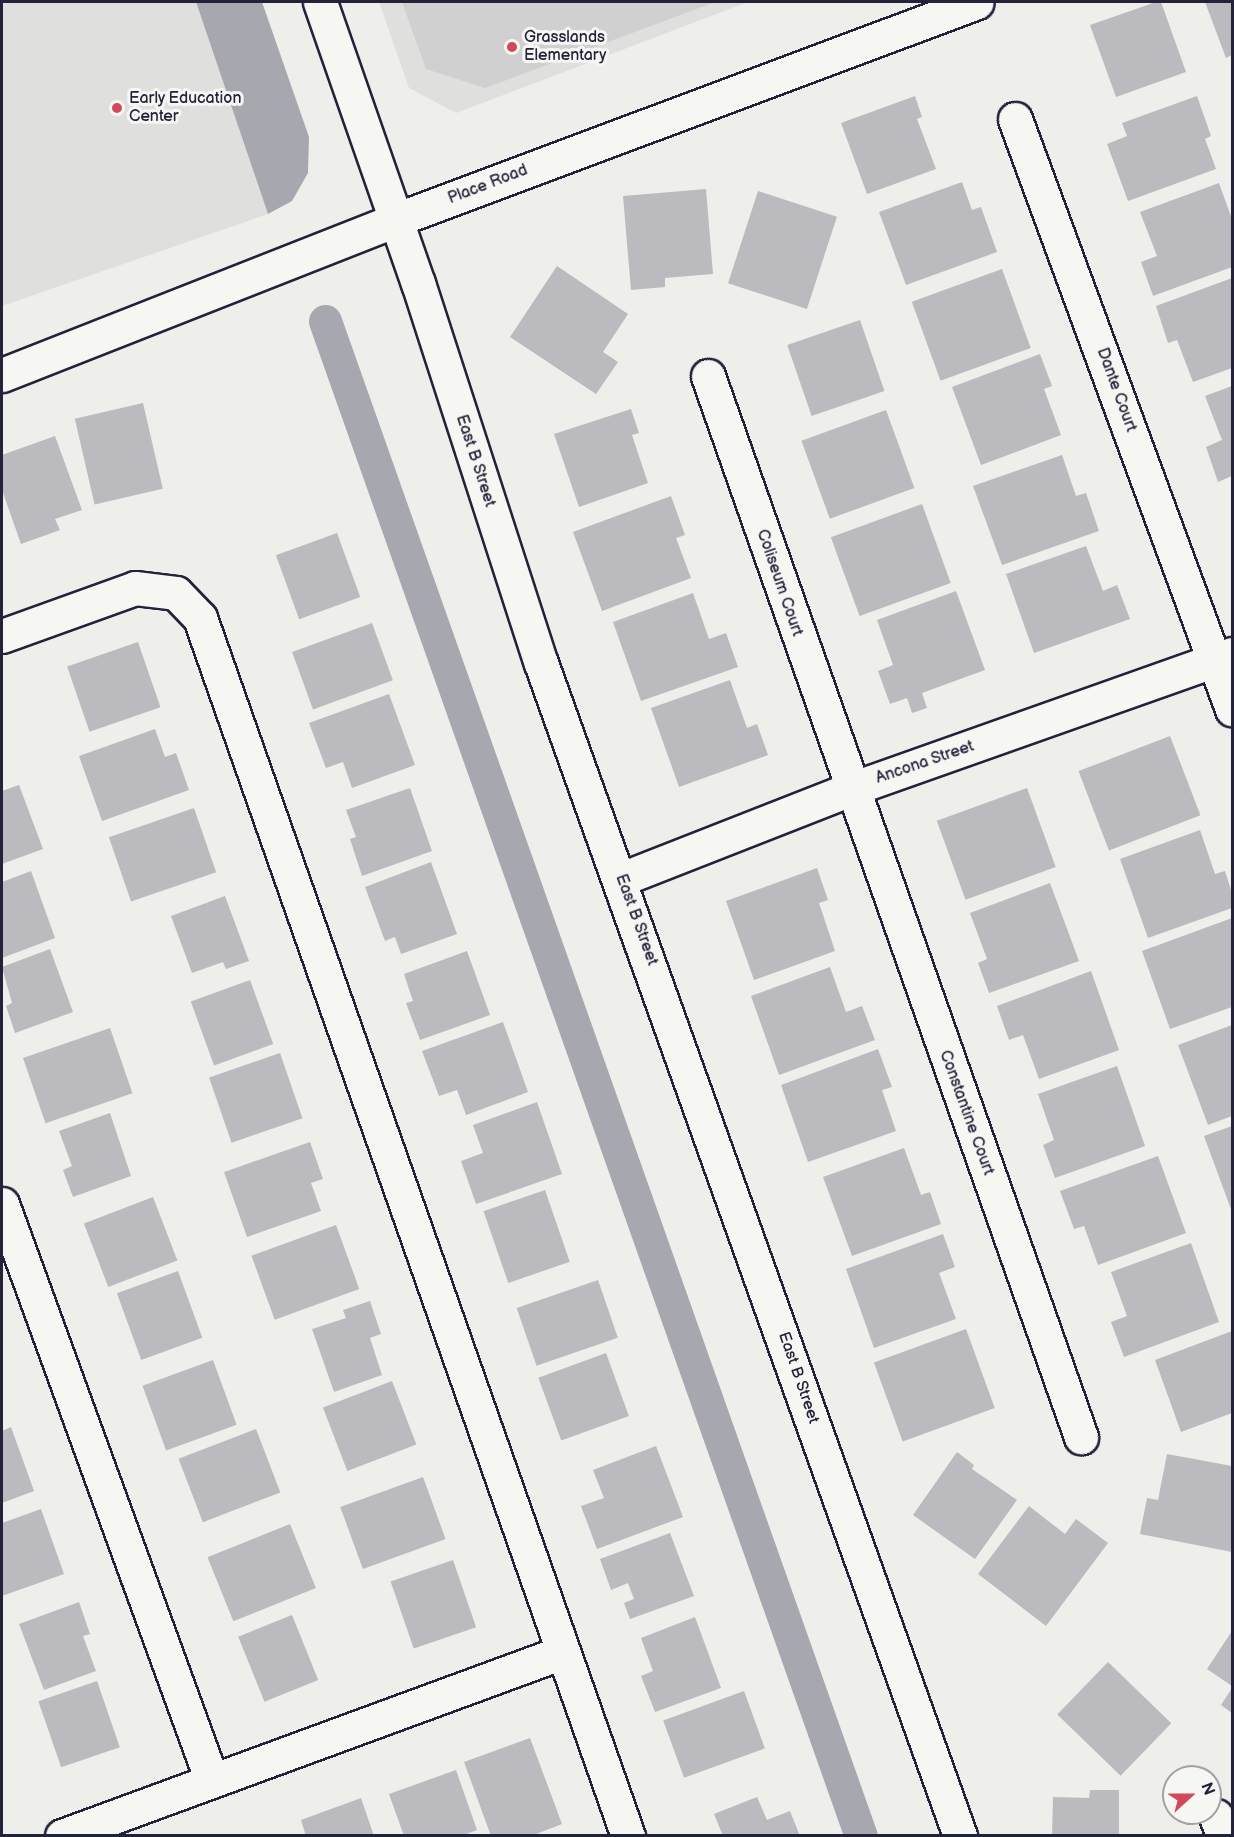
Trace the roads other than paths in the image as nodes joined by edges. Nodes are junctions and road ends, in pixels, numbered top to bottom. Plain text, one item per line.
1 (320, 2) edge
2 (977, 2) edge
3 (1015, 118) dead end
4 (395, 220) junction
5 (2, 375) edge
6 (708, 376) dead end
7 (2, 636) edge
8 (1224, 658) edge
9 (1233, 709) edge
10 (851, 789) junction
11 (621, 879) junction
12 (2, 1204) edge
13 (1081, 1437) dead end
14 (563, 1652) junction
15 (212, 1780) junction
16 (623, 1822) edge
17 (63, 1836) edge
18 (960, 1836) edge

1 - 4 street, East B Street
2 - 4 street, Place Road
3 - 8 street, Dante Court
4 - 5 street, Place Road
4 - 11 street, East B Street
6 - 10 street, Coliseum Court
7 - 14 street
8 - 9 street, Dante Court
8 - 10 street, Ancona Street
10 - 11 street, Ancona Street
10 - 13 street, Constantine Court
11 - 18 street, East B Street
12 - 15 street
14 - 15 street
14 - 16 street
15 - 17 street

